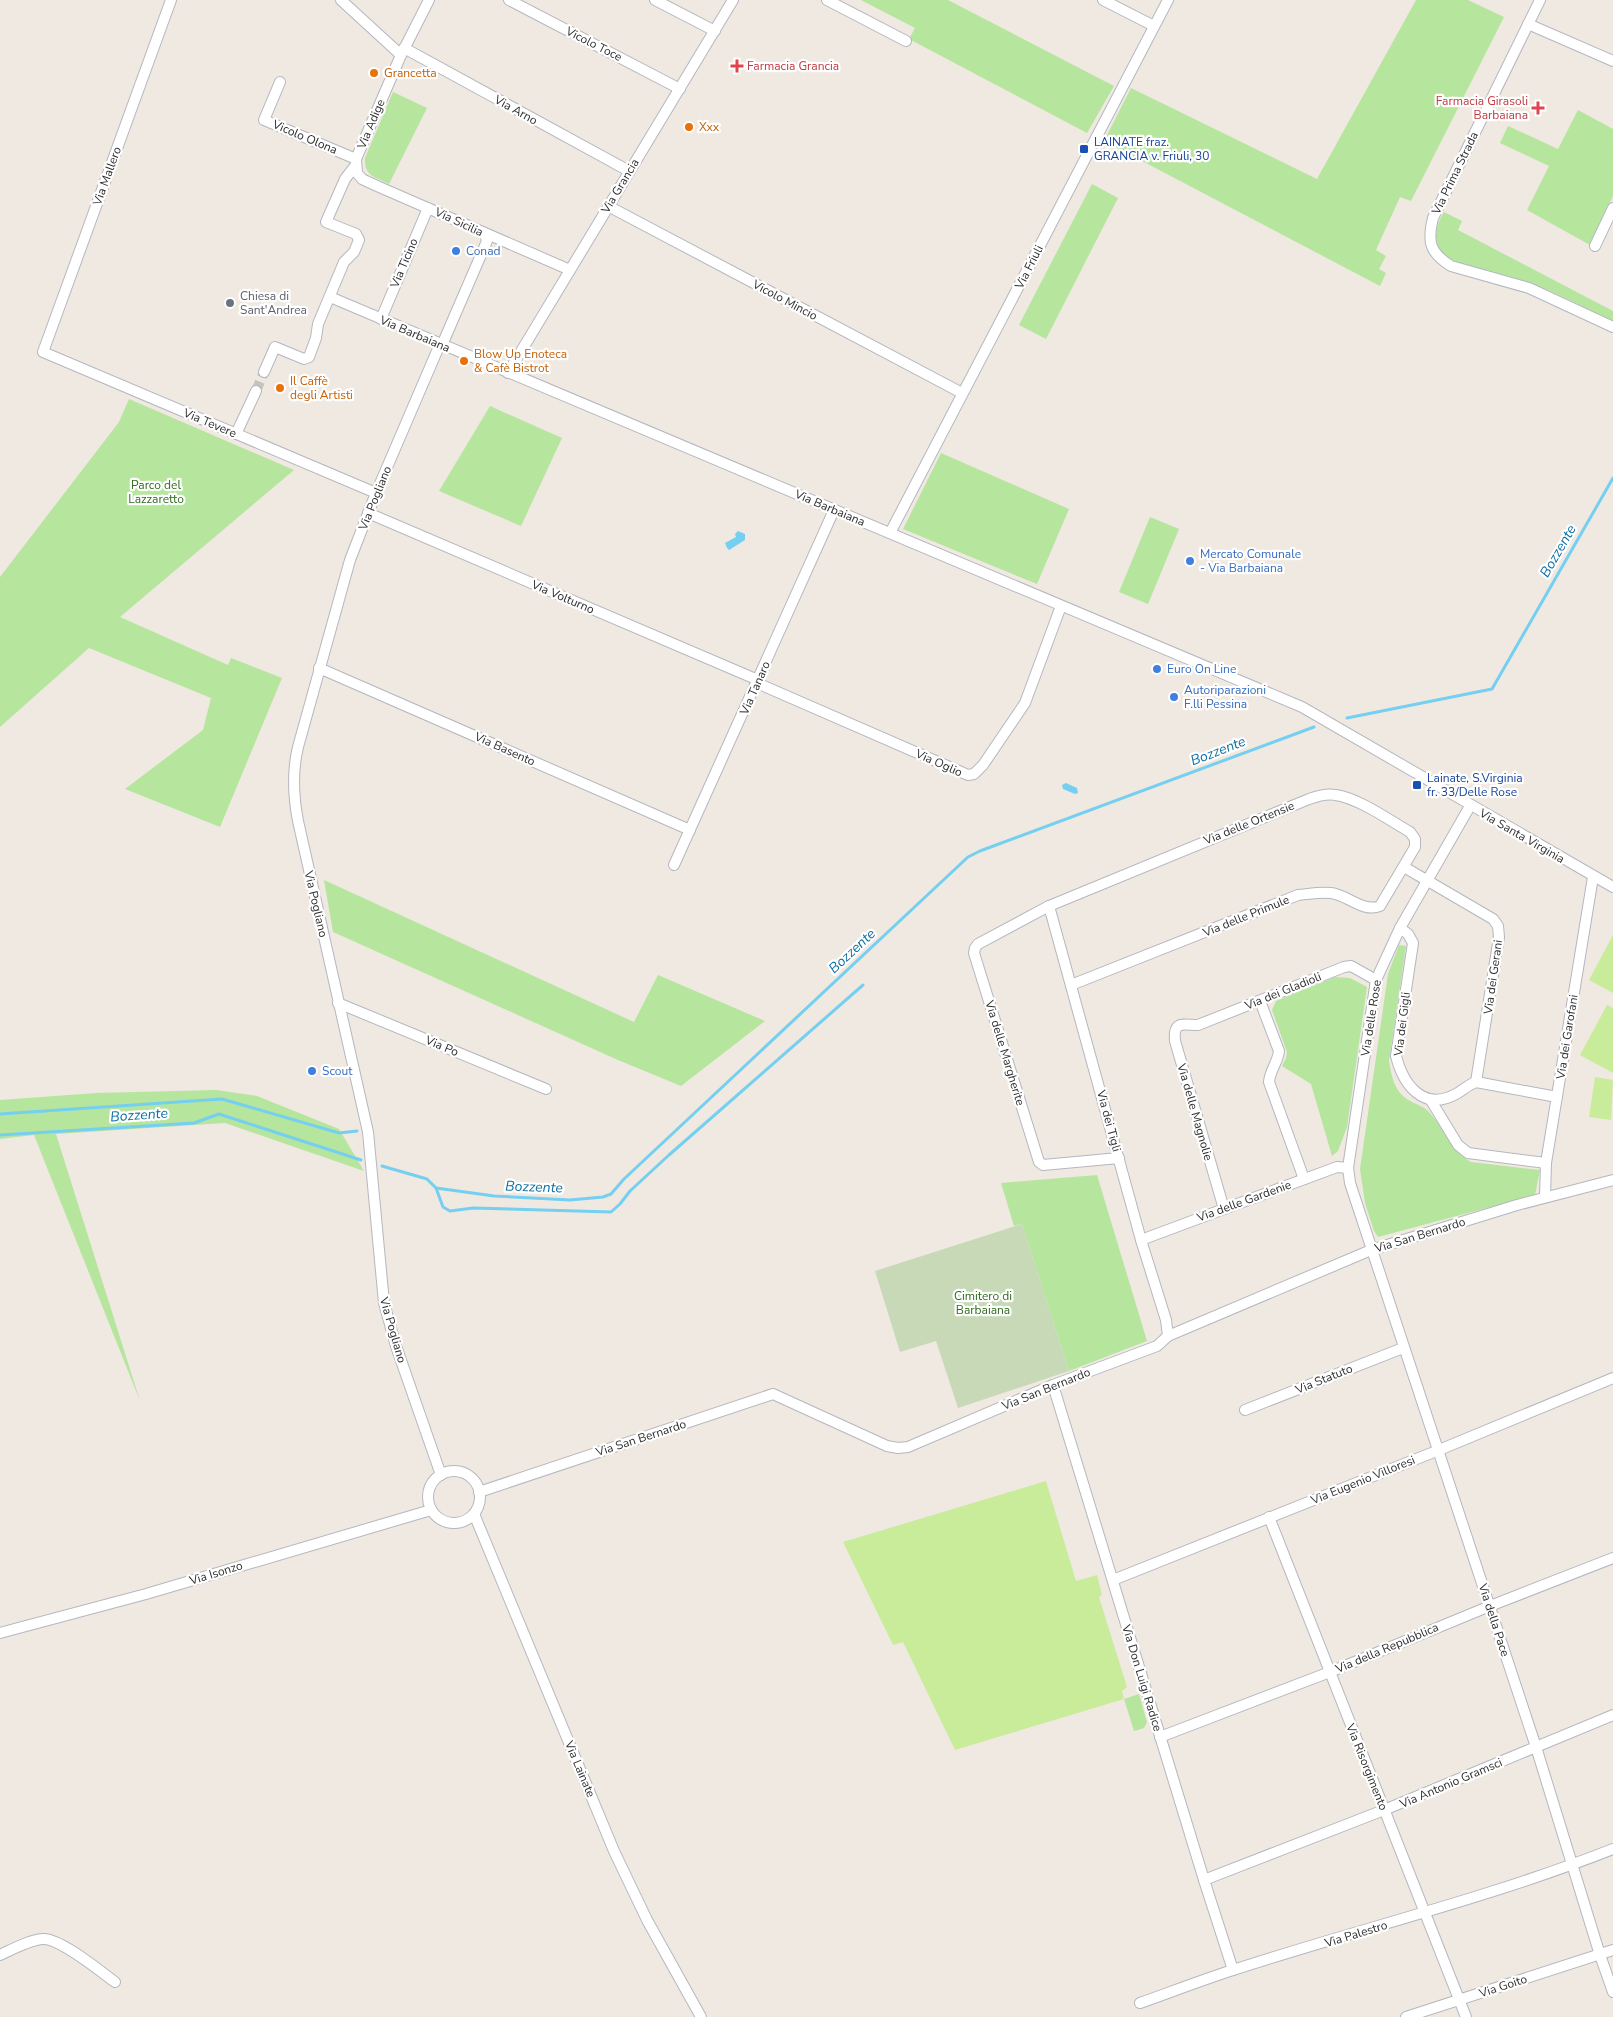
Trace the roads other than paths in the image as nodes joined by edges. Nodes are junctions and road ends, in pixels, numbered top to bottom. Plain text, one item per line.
1 (171, 0) edge
2 (341, 0) edge
3 (429, 0) edge
4 (509, 0) edge
5 (655, 0) edge
6 (733, 0) edge
7 (827, 0) edge
8 (1103, 0) edge
9 (1168, 0) edge
10 (1540, 0) edge
11 (1528, 24) junction
12 (1154, 26) junction
13 (715, 31) junction
14 (906, 41) dead end
15 (402, 52) junction
16 (1613, 61) edge
17 (280, 82) dead end
18 (680, 89) junction
19 (356, 162) junction
20 (629, 171) junction
21 (608, 206) junction
22 (428, 208) junction
23 (1613, 208) edge
24 (485, 234) junction
25 (1594, 246) dead end
26 (570, 270) junction
27 (330, 297) junction
28 (381, 319) junction
29 (1613, 327) edge
30 (441, 345) junction
31 (43, 352) joint
32 (264, 372) tunnel mouth
33 (508, 373) junction
34 (256, 391) tunnel mouth
35 (962, 393) junction
36 (236, 434) junction
37 (376, 493) junction
38 (834, 510) junction
39 (368, 513) junction
40 (890, 533) junction
41 (1061, 606) junction
42 (319, 668) junction
43 (758, 682) junction
44 (1328, 722) joint
45 (1470, 806) junction
46 (690, 830) junction
47 (674, 865) dead end
48 (1404, 867) junction
49 (1593, 877) junction
50 (1428, 881) junction
51 (1613, 887) edge
52 (1049, 906) junction
53 (1400, 928) junction
54 (1376, 980) junction
55 (1071, 985) junction
56 (1260, 1001) junction
57 (338, 1003) junction
58 (1189, 1024) joint
59 (1476, 1082) junction
60 (546, 1089) dead end
61 (1557, 1096) junction
62 (1430, 1099) junction
63 (1119, 1158) junction
64 (1546, 1163) junction
65 (1348, 1168) junction
66 (1304, 1179) junction
67 (1613, 1180) edge
68 (1545, 1197) junction
69 (1224, 1209) junction
70 (1141, 1240) junction
71 (1371, 1250) junction
72 (1168, 1336) junction
73 (1403, 1348) junction
74 (1613, 1378) edge
75 (1053, 1385) junction
76 (1245, 1410) dead end
77 (1439, 1450) junction
78 (441, 1474) junction
79 (479, 1492) junction
80 (431, 1510) junction
81 (474, 1514) junction
82 (1269, 1517) junction
83 (1613, 1558) edge
84 (1113, 1580) junction
85 (1490, 1606) junction
86 (0, 1633) edge
87 (1330, 1672) junction
88 (1613, 1715) edge
89 (1160, 1737) junction
90 (1536, 1747) junction
91 (1384, 1810) junction
92 (1613, 1849) edge
93 (1572, 1865) junction
94 (1204, 1880) junction
95 (1426, 1913) junction
96 (1613, 1950) edge
97 (0, 1954) edge
98 (1600, 1956) junction
99 (1233, 1970) junction
100 (115, 1982) dead end
101 (1613, 1992) edge
102 (1460, 2000) junction
103 (1140, 2003) dead end
104 (701, 2017) edge
105 (1406, 2017) edge
106 (1466, 2017) edge

1 - 31 street, Via Mallero
2 - 15 street
3 - 15 street, Via Adige
4 - 18 street, Vicolo Toce
5 - 13 street
6 - 13 street, Via Grancia
7 - 14 street
8 - 12 street
9 - 12 street, Via Friuli
10 - 11 street, Via Prima Strada
11 - 16 street
11 - 29 street, Via Prima Strada
12 - 35 street, Via Friuli
13 - 18 street, Via Grancia
15 - 19 street, Via Adige
15 - 20 street, Via Arno
17 - 19 street, Vicolo Olona
18 - 20 street, Via Grancia
19 - 22 street, Via Sicilia
19 - 27 street, Via Adige
20 - 21 street, Via Grancia
21 - 26 street, Via Grancia
21 - 35 street, Vicolo Mincio
22 - 24 street, Via Sicilia
22 - 28 street, Via Ticino
23 - 25 street
24 - 26 street, Via Sicilia
24 - 30 street, Via Pogliano
26 - 33 street, Via Grancia
27 - 28 street, Via Barbaiana
27 - 32 street
28 - 30 street, Via Barbaiana
30 - 33 street, Via Barbaiana
30 - 37 street, Via Pogliano
31 - 36 street, Via Tevere
33 - 38 street, Via Barbaiana
34 - 36 street
35 - 40 street, Via Friuli
36 - 37 street, Via Tevere
37 - 39 street, Via Pogliano
38 - 40 street, Via Barbaiana
38 - 43 street, Via Tanaro
39 - 42 street, Via Pogliano
39 - 43 street, Via Volturno
40 - 41 street, Via Barbaiana
41 - 43 street, Via Oglio
41 - 44 street, Via Barbaiana
42 - 46 street, Via Basento
42 - 57 street, Via Pogliano
43 - 46 street, Via Tanaro
44 - 45 street, Via Santa Virginia
45 - 49 street, Via Santa Virginia
45 - 50 street, Via delle Rose
46 - 47 street, Via Tanaro
48 - 50 street
48 - 52 street, Via delle Ortensie
48 - 55 street, Via delle Primule
49 - 51 street, Via Santa Virginia
49 - 61 street, Via dei Garofani
50 - 53 street, Via delle Rose
50 - 59 street, Via dei Gerani
52 - 55 street, Via dei Tigli
52 - 63 street, Via delle Margherite
53 - 54 street, Via delle Rose
53 - 62 street, Via dei Gigli
54 - 56 street, Via dei Gladioli
54 - 65 street, Via delle Rose
55 - 63 street, Via dei Tigli
56 - 58 street, Via dei Gladioli
56 - 66 street
57 - 60 street, Via Po
57 - 78 street, Via Pogliano
58 - 69 street, Via delle Magnolie
59 - 61 street
59 - 62 street
61 - 64 street, Via dei Garofani
62 - 64 street
63 - 70 street, Via dei Tigli
64 - 68 street, Via dei Garofani
65 - 66 street, Via delle Gardenie
65 - 71 street, Via delle Rose
66 - 69 street, Via delle Gardenie
67 - 68 street, Via San Bernardo
68 - 71 street, Via San Bernardo
69 - 70 street, Via delle Gardenie
70 - 72 street, Via dei Tigli
71 - 72 street, Via San Bernardo
71 - 73 street, Via della Pace
72 - 75 street, Via San Bernardo
73 - 76 street, Via Statuto
73 - 77 street, Via della Pace
74 - 77 street, Via Eugenio Villoresi
75 - 79 street, Via San Bernardo
75 - 84 street, Via Don Luigi Radice
77 - 82 street, Via Eugenio Villoresi
77 - 85 street, Via della Pace
78 - 79 street
78 - 80 street
79 - 81 street
80 - 81 street
80 - 86 street, Via Isonzo
81 - 104 street, Via Lainate
82 - 84 street, Via Eugenio Villoresi
82 - 87 street, Via Risorgimento
83 - 85 street, Via della Repubblica
84 - 89 street, Via Don Luigi Radice
85 - 87 street, Via della Repubblica
85 - 90 street, Via della Pace
87 - 89 street, Via della Repubblica
87 - 91 street, Via Risorgimento
88 - 90 street, Via Antonio Gramsci
89 - 94 street, Via Don Luigi Radice
90 - 91 street, Via Antonio Gramsci
90 - 93 street, Via della Pace
91 - 94 street, Via Antonio Gramsci
91 - 95 street, Via Risorgimento
92 - 93 street, Via Palestro
93 - 95 street, Via Palestro
93 - 98 street, Via della Pace
94 - 99 street, Via Don Luigi Radice
95 - 99 street, Via Palestro
95 - 102 street, Via Risorgimento
96 - 98 street, Via Goito
97 - 100 street
98 - 101 street, Via della Pace
98 - 102 street, Via Goito
99 - 103 street, Via Palestro
102 - 105 street, Via Goito
102 - 106 street, Via Risorgimento

